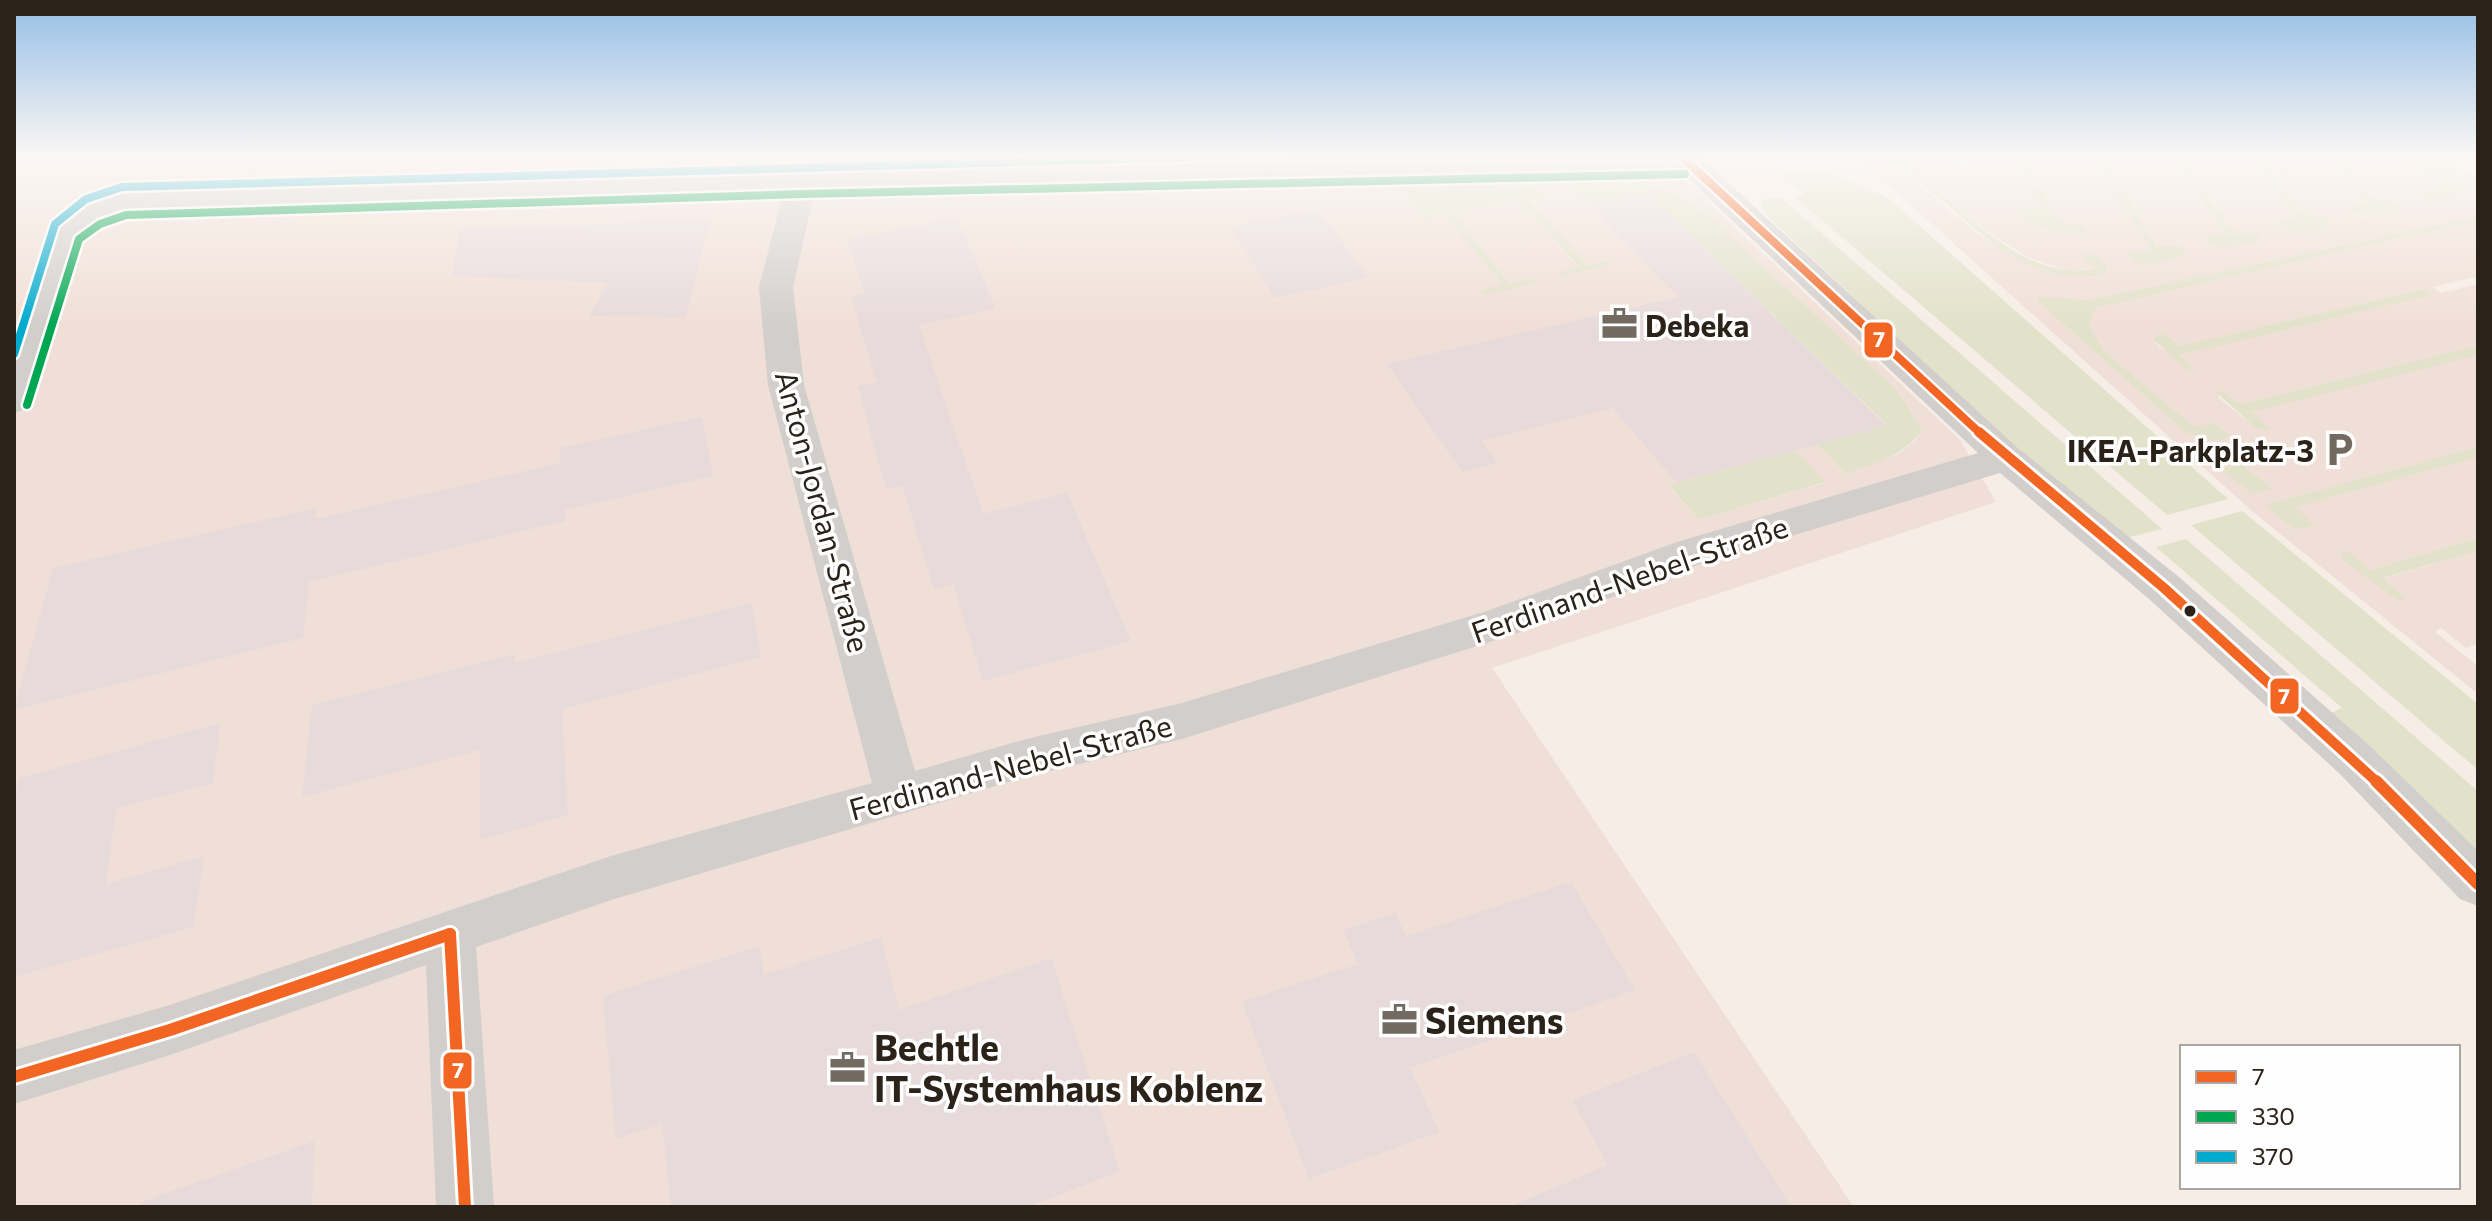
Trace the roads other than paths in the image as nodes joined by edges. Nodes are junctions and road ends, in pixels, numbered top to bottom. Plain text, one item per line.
1 (88, 213) edge
2 (794, 213) edge
3 (1742, 213) edge
4 (14, 401) edge
5 (2006, 458) junction
6 (898, 793) junction
7 (2478, 884) edge
8 (450, 934) junction
9 (14, 1077) edge
10 (465, 1207) edge

1 - 4 street
2 - 6 street, Anton-Jordan-Straße
3 - 5 street
5 - 6 street, Ferdinand-Nebel-Straße
5 - 7 street
6 - 8 street, Ferdinand-Nebel-Straße
8 - 9 street, Ferdinand-Nebel-Straße
8 - 10 street

